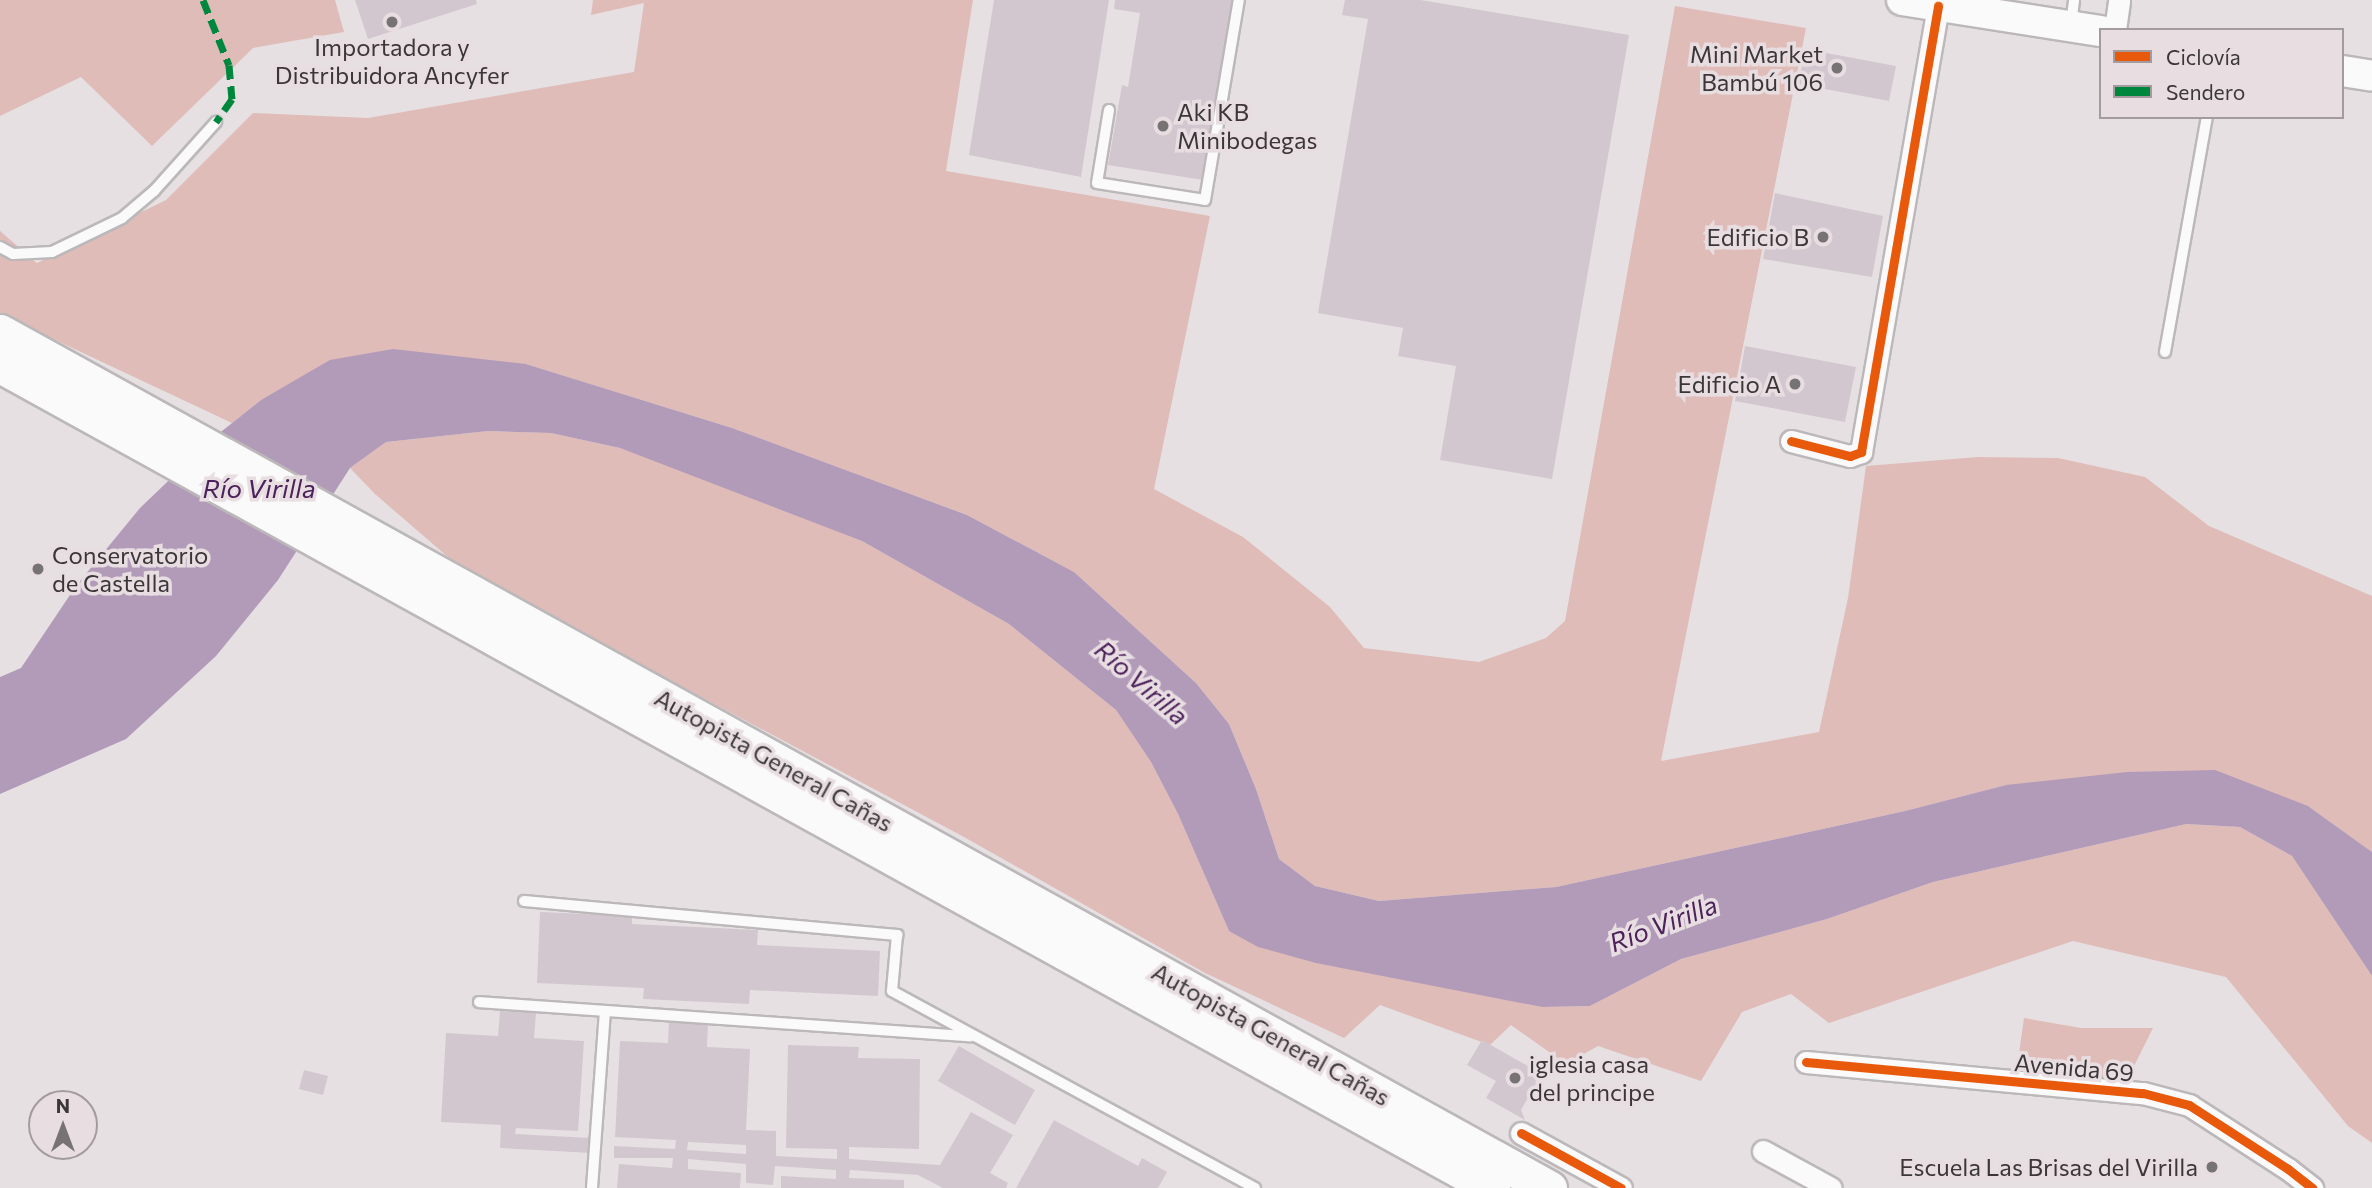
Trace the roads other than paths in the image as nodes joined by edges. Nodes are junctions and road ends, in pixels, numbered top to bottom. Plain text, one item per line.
1 (1239, 0) edge
2 (1902, 0) edge
3 (2119, 0) edge
4 (1938, 6) junction
5 (2073, 13) edge
6 (2115, 28) edge
7 (2099, 30) edge
8 (2344, 71) edge
9 (2372, 76) edge
10 (1109, 110) dead end
11 (2207, 119) edge
12 (216, 122) dead end
13 (0, 247) edge
14 (0, 332) edge
15 (2165, 352) dead end
16 (0, 365) edge
17 (97, 402) junction
18 (1791, 441) dead end
19 (478, 613) junction
20 (524, 901) dead end
21 (479, 1002) dead end
22 (604, 1011) junction
23 (978, 1036) junction
24 (1806, 1062) dead end
25 (1521, 1133) dead end
26 (1763, 1151) dead end
27 (592, 1188) edge
28 (1255, 1188) edge
29 (1492, 1188) edge
30 (1549, 1188) edge
31 (1620, 1188) edge
32 (1831, 1188) edge
33 (2312, 1188) edge

1 - 10 lane
2 - 4 main road
3 - 6 street
4 - 5 main road
4 - 18 street
5 - 7 main road
8 - 9 main road
11 - 15 lane
12 - 13 lane
14 - 17 highway, Autopista General Cañas
16 - 17 highway, Autopista General Cañas
17 - 19 highway, Autopista General Cañas
19 - 29 highway, Autopista General Cañas
19 - 30 highway, Autopista General Cañas
20 - 23 lane
21 - 22 lane
22 - 23 lane
22 - 27 lane
23 - 28 lane
24 - 33 street, Avenida 69
25 - 31 street
26 - 32 street

